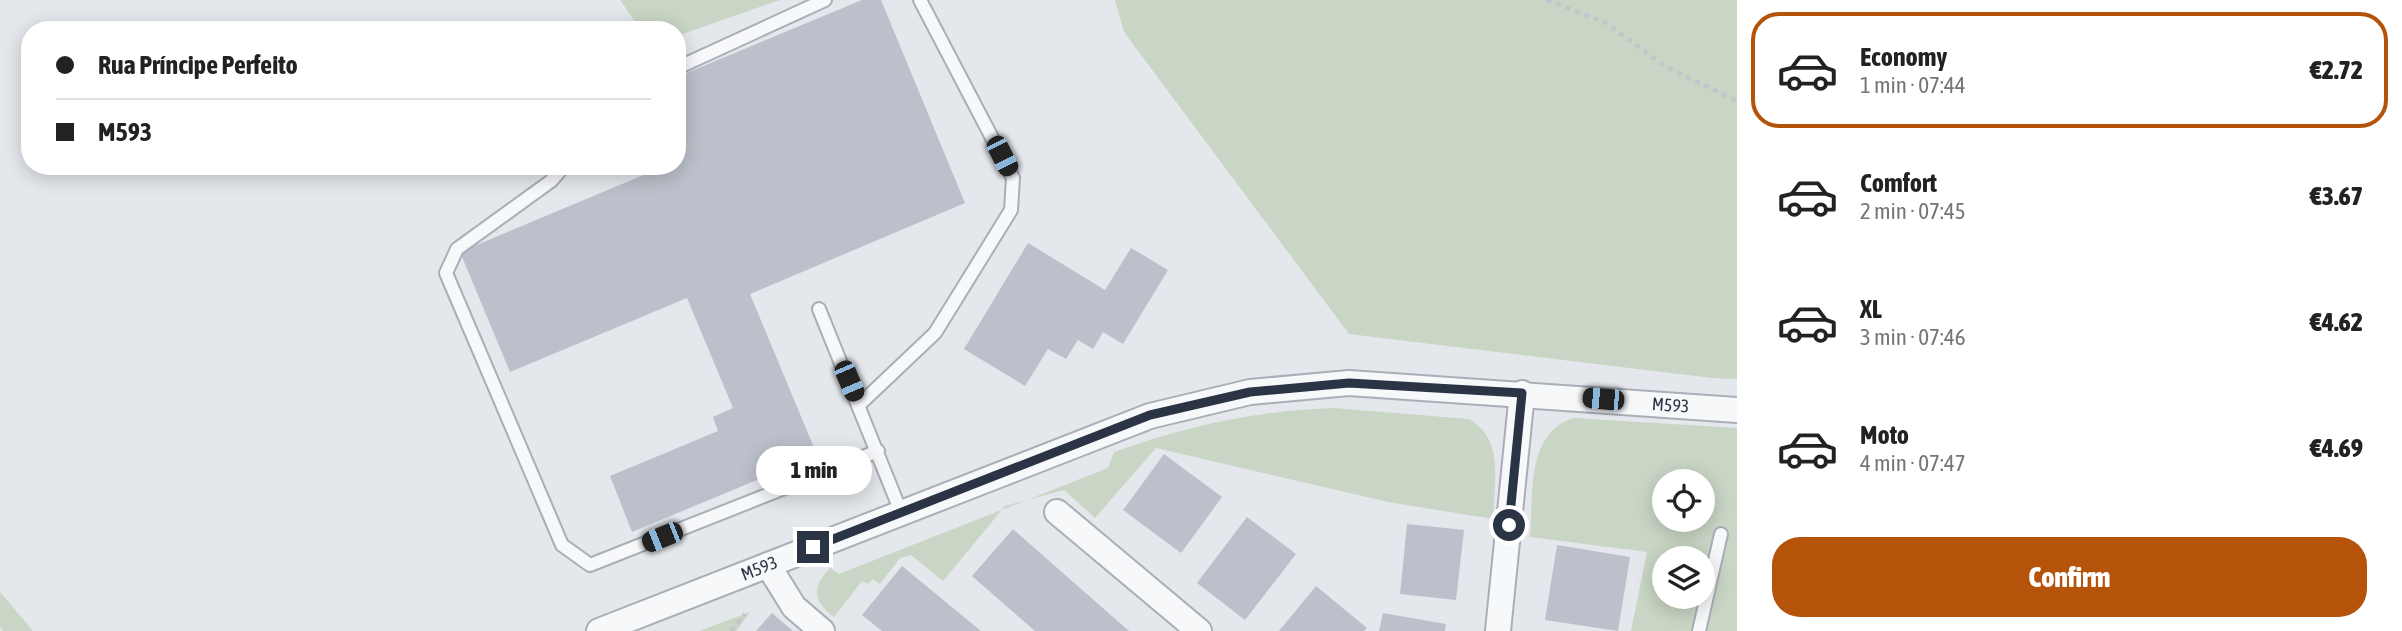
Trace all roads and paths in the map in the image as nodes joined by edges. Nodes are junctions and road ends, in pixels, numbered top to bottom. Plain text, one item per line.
1 (825, 0) edge
2 (920, 0) edge
3 (1547, 0) edge
4 (686, 64) edge
5 (1737, 101) edge
6 (556, 175) edge
7 (819, 309) dead end
8 (1522, 393) junction
9 (859, 405) junction
10 (1737, 410) edge
11 (878, 452) junction
12 (901, 512) junction
13 (1057, 512) dead end
14 (1721, 534) dead end
15 (768, 565) junction
16 (745, 614) dead end
17 (599, 631) edge
18 (732, 631) edge
19 (822, 631) edge
20 (1199, 631) edge
21 (1498, 631) edge
22 (1699, 631) edge

1 - 4 lane
2 - 9 lane
3 - 5 path
6 - 11 lane
7 - 9 lane
8 - 10 street, M593
8 - 12 street, M593
8 - 21 street
9 - 11 lane
11 - 12 lane
12 - 15 street, M593
13 - 20 street
14 - 22 lane
15 - 17 street, M593
15 - 19 street
16 - 18 path

